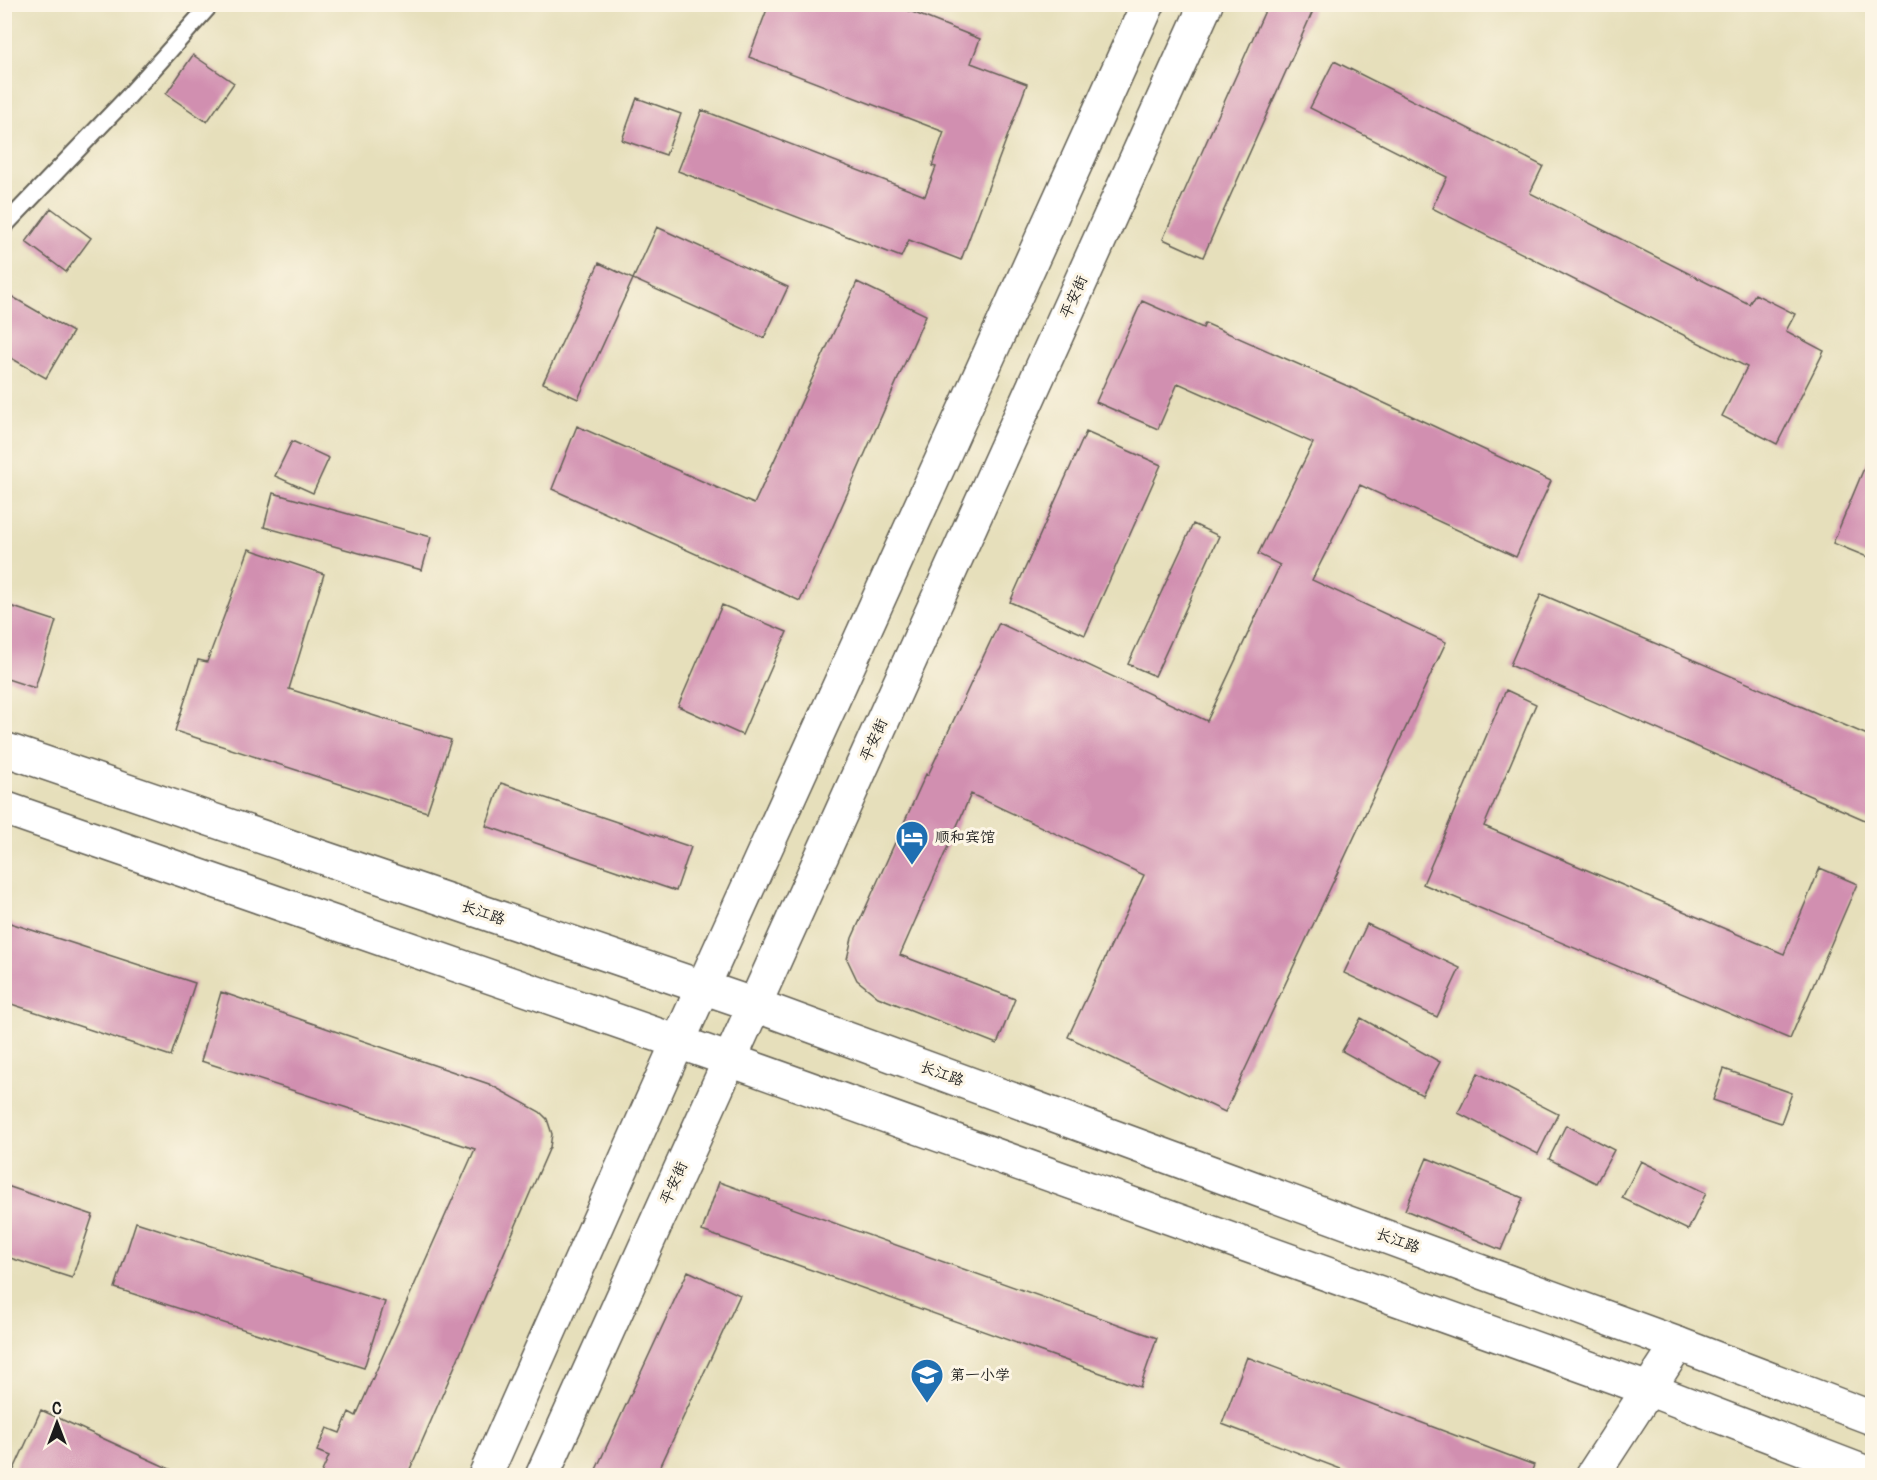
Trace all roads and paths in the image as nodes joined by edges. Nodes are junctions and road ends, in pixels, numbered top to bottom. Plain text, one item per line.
1 (211, 4) edge
2 (1148, 4) edge
3 (1206, 4) edge
4 (4, 226) edge
5 (4, 749) edge
6 (4, 808) edge
7 (703, 988) junction
8 (755, 1005) junction
9 (678, 1042) junction
10 (730, 1060) junction
11 (1678, 1344) junction
12 (1648, 1389) junction
13 (1872, 1418) edge
14 (1872, 1474) edge
15 (485, 1476) edge
16 (542, 1476) edge
17 (1592, 1476) edge

1 - 4 lane
2 - 7 main road
3 - 8 main road, 平安街
5 - 7 main road, 长江路
6 - 9 main road
7 - 8 main road, 长江路
7 - 9 main road
8 - 10 main road, 平安街
8 - 11 main road, 长江路
9 - 10 main road
9 - 15 main road
10 - 12 main road
10 - 16 main road, 平安街
11 - 12 main road
11 - 13 main road, 长江路
12 - 14 main road
12 - 17 main road

